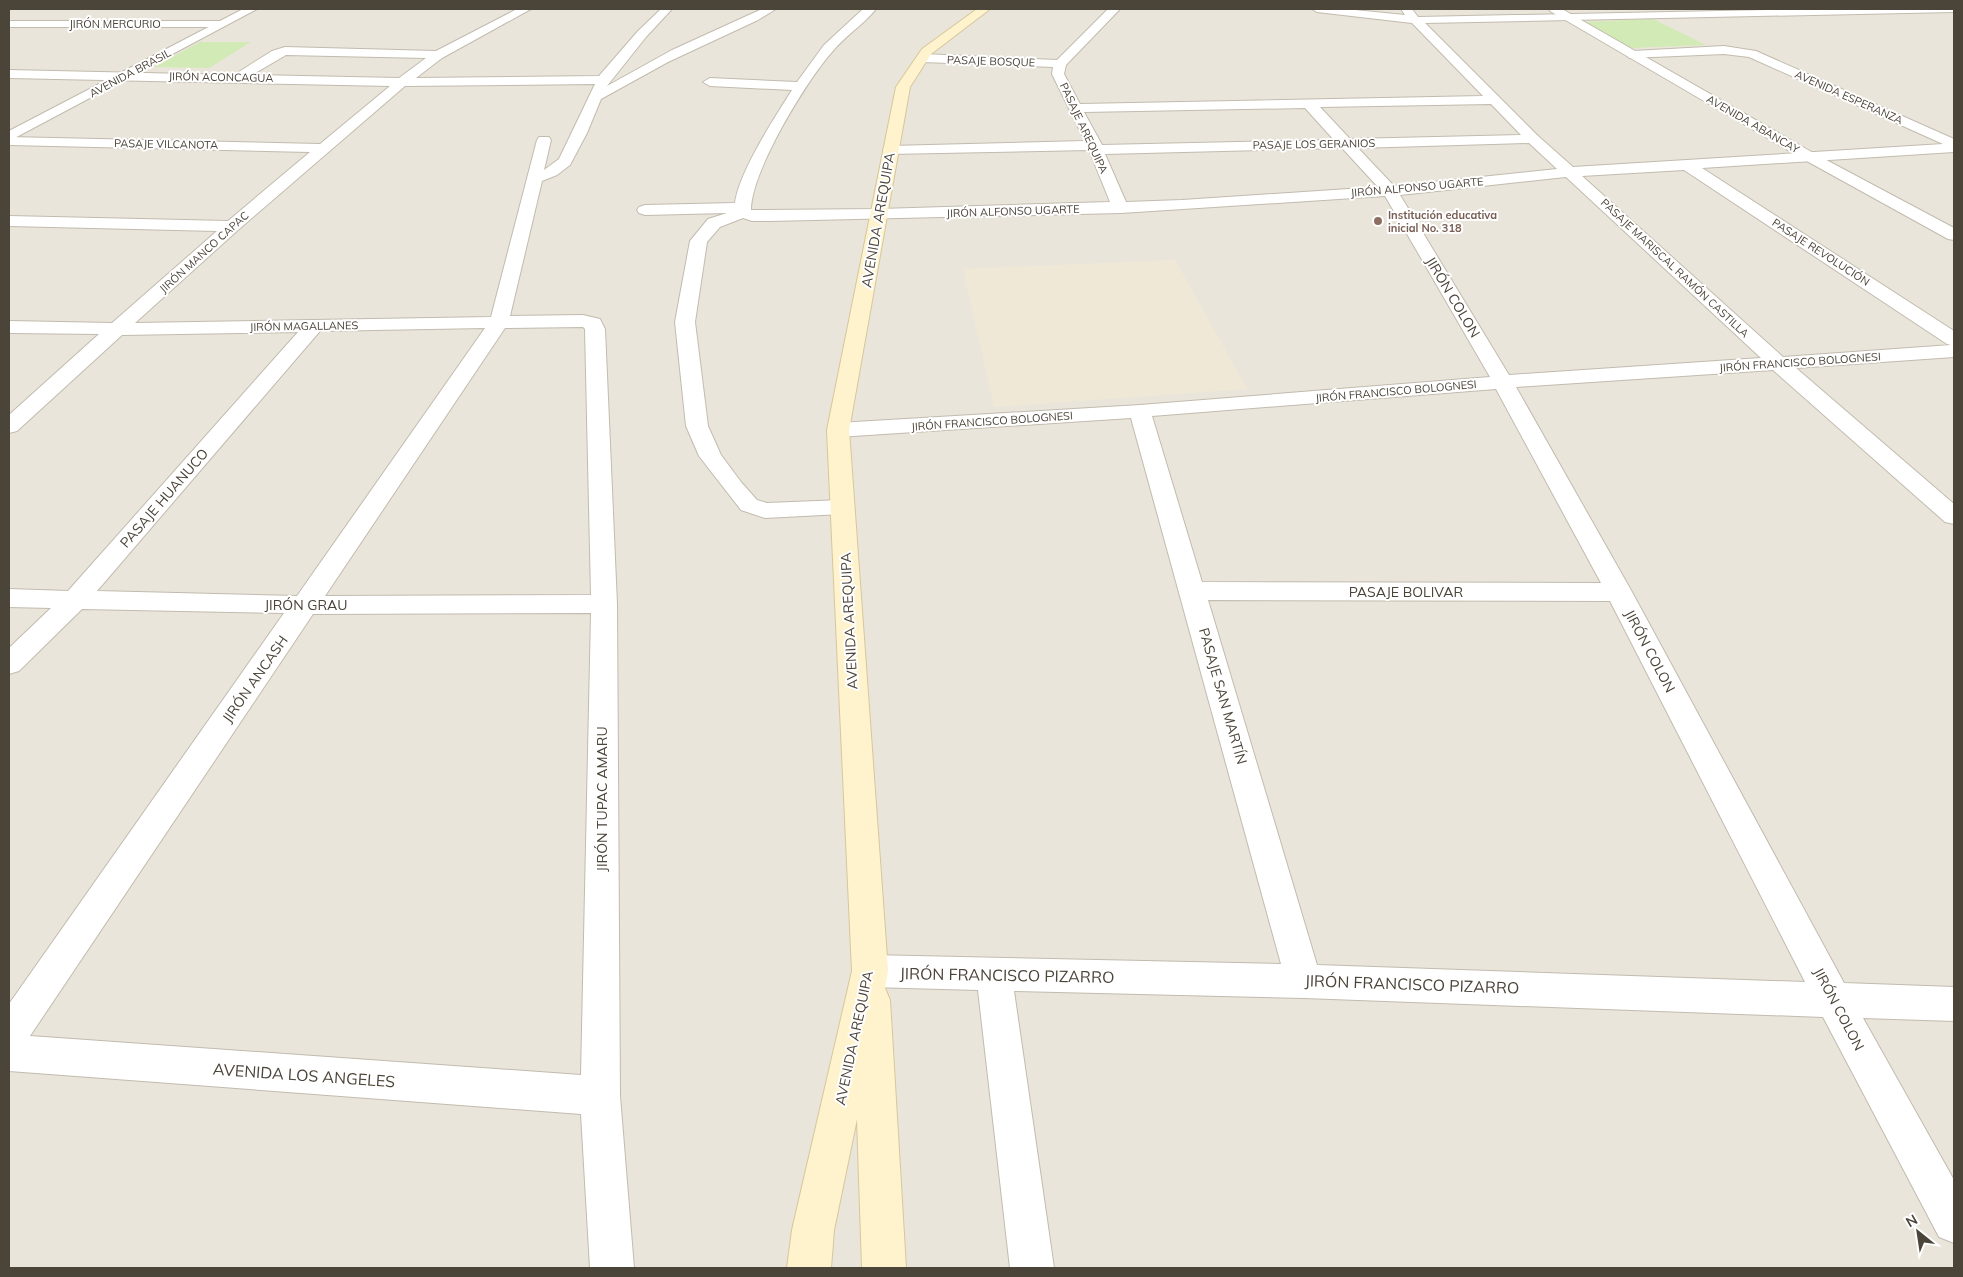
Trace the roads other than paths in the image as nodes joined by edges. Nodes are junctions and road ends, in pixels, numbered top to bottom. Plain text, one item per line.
1 (251, 9) edge
2 (525, 9) edge
3 (667, 9) edge
4 (770, 9) edge
5 (870, 9) edge
6 (984, 9) edge
7 (1114, 9) edge
8 (1316, 9) edge
9 (1554, 9) edge
10 (1954, 9) edge
11 (1680, 12) edge
12 (1411, 14) edge
13 (1655, 16) junction
14 (1571, 18) junction
15 (9, 24) edge
16 (222, 24) junction
17 (1681, 28) dead end
18 (1698, 37) dead end
19 (1724, 50) junction
20 (438, 55) junction
21 (1633, 55) junction
22 (923, 58) junction
23 (1060, 64) junction
24 (9, 74) edge
25 (126, 75) junction
26 (238, 78) junction
27 (603, 80) junction
28 (402, 82) junction
29 (710, 82) dead end
30 (800, 86) junction
31 (595, 98) junction
32 (1493, 100) junction
33 (1309, 104) junction
34 (1075, 108) junction
35 (9, 137) edge
36 (1533, 139) junction
37 (544, 140) dead end
38 (9, 141) edge
39 (1347, 143) junction
40 (1954, 144) edge
41 (323, 148) junction
42 (1095, 148) junction
43 (1954, 148) edge
44 (890, 150) junction
45 (1810, 157) junction
46 (1688, 164) junction
47 (1571, 172) junction
48 (534, 179) junction
49 (1390, 191) junction
50 (1121, 208) junction
51 (644, 210) dead end
52 (742, 210) junction
53 (880, 214) junction
54 (9, 221) edge
55 (232, 226) junction
56 (1954, 235) edge
57 (499, 322) junction
58 (314, 326) junction
59 (9, 327) edge
60 (118, 329) junction
61 (595, 329) joint
62 (1954, 340) edge
63 (1954, 351) edge
64 (1778, 363) junction
65 (1503, 382) junction
66 (1140, 411) junction
67 (9, 426) edge
68 (838, 430) junction
69 (842, 506) junction
70 (1954, 517) edge
71 (1193, 591) junction
72 (1619, 592) junction
73 (9, 598) edge
74 (74, 601) junction
75 (604, 604) junction
76 (306, 605) junction
77 (9, 664) edge
78 (870, 971) junction
79 (994, 975) junction
80 (1304, 981) junction
81 (1833, 999) junction
82 (1954, 1004) edge
83 (9, 1035) edge
84 (9, 1053) edge
85 (600, 1096) junction
86 (1954, 1222) edge
87 (612, 1268) edge
88 (809, 1268) edge
89 (884, 1268) edge
90 (1032, 1268) edge

1 - 16 street, AVENIDA BRASIL
2 - 20 street, JIRÓN MANCO CAPAC
3 - 27 street
4 - 31 street
5 - 30 street
6 - 22 main road, AVENIDA AREQUIPA
7 - 23 street, PASAJE AREQUIPA
8 - 12 street
9 - 14 street, AVENIDA ABANCAY
10 - 11 street
11 - 13 street
12 - 14 street
12 - 32 street, PASAJE MARISCAL RAMÓN CASTILLA
13 - 14 street
13 - 17 street
14 - 21 street, AVENIDA ABANCAY
15 - 16 street, JIRÓN MERCURIO
16 - 25 street, AVENIDA BRASIL
18 - 19 street
19 - 21 street
19 - 40 street, AVENIDA ESPERANZA
20 - 26 street
20 - 28 street, JIRÓN MANCO CAPAC
21 - 45 street, AVENIDA ABANCAY
22 - 23 street, PASAJE BOSQUE
22 - 44 main road, AVENIDA AREQUIPA
23 - 34 street, PASAJE AREQUIPA
24 - 25 street, JIRÓN ACONCAGUA
25 - 26 street, JIRÓN ACONCAGUA
25 - 35 street, AVENIDA BRASIL
26 - 28 street, JIRÓN ACONCAGUA
27 - 28 street, JIRÓN ACONCAGUA
27 - 31 street
28 - 41 street, JIRÓN MANCO CAPAC
29 - 30 street
30 - 52 street
31 - 48 street
32 - 33 street
32 - 36 street, PASAJE MARISCAL RAMÓN CASTILLA
33 - 34 street
33 - 39 street, JIRÓN COLON
34 - 42 street, PASAJE AREQUIPA
36 - 39 street, PASAJE LOS GERANIOS
36 - 47 street, PASAJE MARISCAL RAMÓN CASTILLA
37 - 48 street
38 - 41 street, PASAJE VILCANOTA
39 - 42 street, PASAJE LOS GERANIOS
39 - 49 street, JIRÓN COLON
41 - 55 street, JIRÓN MANCO CAPAC
42 - 44 street, PASAJE LOS GERANIOS
42 - 50 street, PASAJE AREQUIPA
43 - 45 street, JIRÓN ALFONSO UGARTE
44 - 53 main road, AVENIDA AREQUIPA
45 - 46 street, JIRÓN ALFONSO UGARTE
45 - 56 street, AVENIDA ABANCAY
46 - 47 street, JIRÓN ALFONSO UGARTE
46 - 62 street, PASAJE REVOLUCIÓN
47 - 49 street, JIRÓN ALFONSO UGARTE
47 - 64 street, PASAJE MARISCAL RAMÓN CASTILLA
48 - 57 street
49 - 50 street, JIRÓN ALFONSO UGARTE
49 - 65 street, JIRÓN COLON
50 - 53 street, JIRÓN ALFONSO UGARTE
51 - 52 street, JIRÓN ALFONSO UGARTE
52 - 53 street, JIRÓN ALFONSO UGARTE
52 - 69 street
53 - 68 main road, AVENIDA AREQUIPA
54 - 55 street
55 - 60 street, JIRÓN MANCO CAPAC
57 - 58 street, JIRÓN MAGALLANES
57 - 61 street, JIRÓN MAGALLANES
57 - 76 street, JIRÓN ANCASH
58 - 60 street, JIRÓN MAGALLANES
58 - 74 street, PASAJE HUANUCO
59 - 60 street, JIRÓN MAGALLANES
60 - 67 street, JIRÓN MANCO CAPAC
61 - 75 street, JIRÓN TUPAC AMARU
63 - 64 street, JIRÓN FRANCISCO BOLOGNESI
64 - 65 street, JIRÓN FRANCISCO BOLOGNESI
64 - 70 street, PASAJE MARISCAL RAMÓN CASTILLA
65 - 66 street, JIRÓN FRANCISCO BOLOGNESI
65 - 72 street, JIRÓN COLON
66 - 68 street, JIRÓN FRANCISCO BOLOGNESI
66 - 71 street, PASAJE SAN MARTÍN
68 - 69 main road, AVENIDA AREQUIPA
69 - 78 main road, AVENIDA AREQUIPA
71 - 72 street, PASAJE BOLIVAR
71 - 80 street, PASAJE SAN MARTÍN
72 - 81 street, JIRÓN COLON
73 - 74 street, JIRÓN GRAU
74 - 76 street, JIRÓN GRAU
74 - 77 street, PASAJE HUANUCO
75 - 76 street, JIRÓN GRAU
75 - 85 street, JIRÓN TUPAC AMARU
76 - 83 street, JIRÓN ANCASH
78 - 79 street, JIRÓN FRANCISCO PIZARRO
78 - 88 main road, AVENIDA AREQUIPA
78 - 89 main road
79 - 80 street, JIRÓN FRANCISCO PIZARRO
79 - 90 street
80 - 81 street, JIRÓN FRANCISCO PIZARRO
81 - 82 street, JIRÓN FRANCISCO PIZARRO
81 - 86 street, JIRÓN COLON
84 - 85 street, AVENIDA LOS ANGELES
85 - 87 street, JIRÓN TUPAC AMARU

